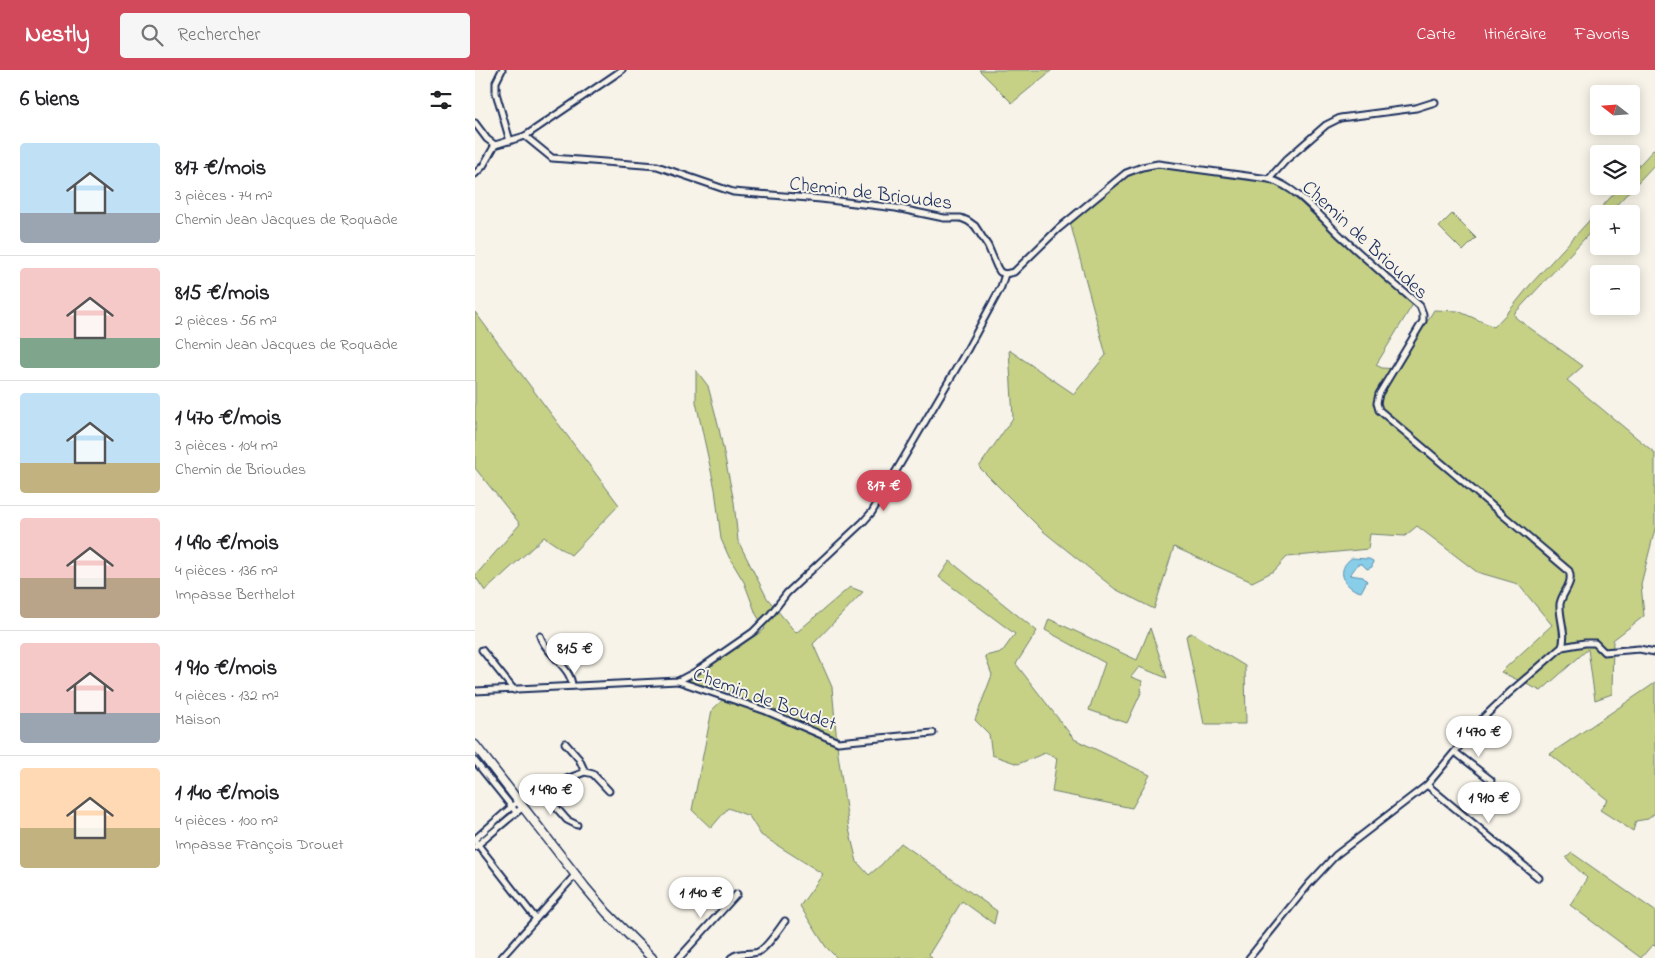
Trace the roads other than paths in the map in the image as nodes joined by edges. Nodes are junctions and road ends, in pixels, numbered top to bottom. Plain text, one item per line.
1 (501, 70) edge
2 (622, 70) edge
3 (1435, 102) dead end
4 (475, 123) edge
5 (525, 136) junction
6 (510, 141) junction
7 (495, 145) junction
8 (475, 174) edge
9 (1269, 179) junction
10 (1005, 274) junction
11 (540, 636) dead end
12 (1562, 647) junction
13 (482, 650) dead end
14 (1655, 652) edge
15 (678, 681) junction
16 (572, 686) junction
17 (514, 690) junction
18 (475, 691) edge
19 (933, 733) dead end
20 (565, 743) dead end
21 (475, 745) edge
22 (1455, 752) junction
23 (475, 761) edge
24 (585, 772) junction
25 (1491, 780) dead end
26 (1427, 785) junction
27 (540, 789) junction
28 (609, 791) dead end
29 (520, 803) junction
30 (514, 810) junction
31 (577, 825) dead end
32 (476, 842) edge
33 (576, 874) junction
34 (1539, 878) dead end
35 (737, 894) dead end
36 (536, 919) junction
37 (785, 922) dead end
38 (501, 958) edge
39 (651, 958) edge
40 (679, 958) edge
41 (731, 958) edge
42 (1249, 958) edge

1 - 6 street
2 - 5 street
3 - 9 street
4 - 7 street
5 - 6 street
5 - 10 street, Chemin de Brioudes
6 - 7 street
7 - 8 street
9 - 10 street, Chemin de Brioudes
9 - 12 street, Chemin de Brioudes
10 - 15 street
11 - 16 street
12 - 14 street
12 - 22 street
13 - 17 street
15 - 16 street
15 - 19 street, Chemin de Boudet
16 - 17 street
17 - 18 street
20 - 24 street
21 - 29 street
22 - 25 street
22 - 26 street
23 - 30 street
24 - 27 street
24 - 28 street
26 - 34 street
26 - 42 street
27 - 29 street
27 - 31 street
29 - 30 street
29 - 33 street
30 - 32 street
32 - 36 street
33 - 36 street
33 - 39 street
35 - 40 street
36 - 38 street
37 - 41 street

